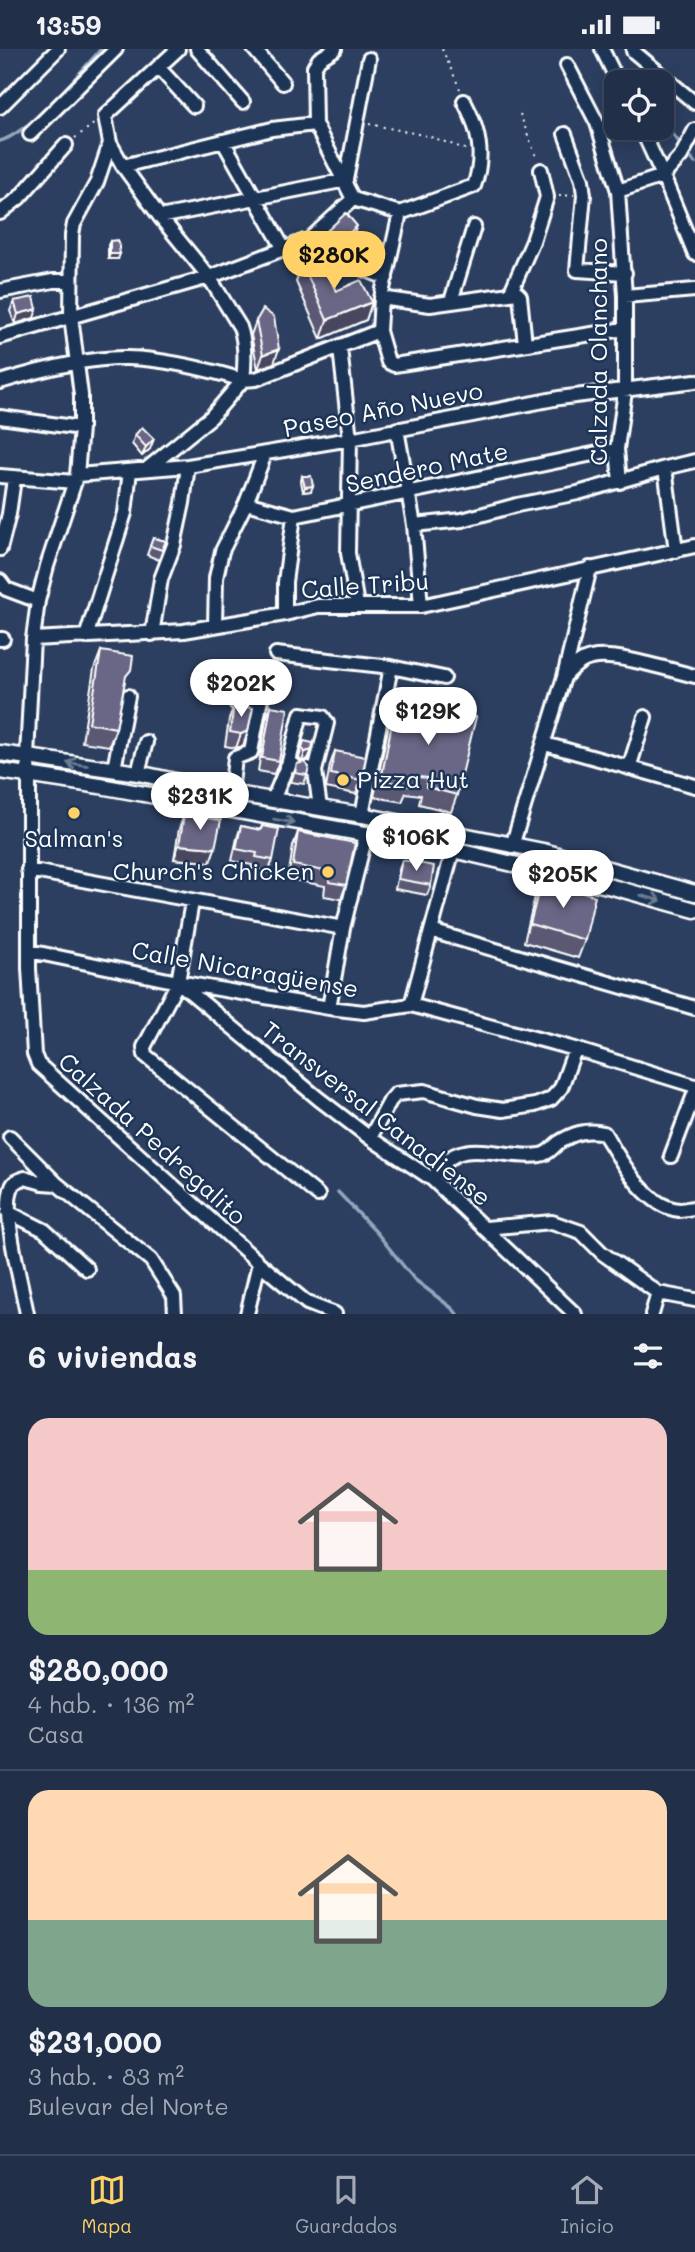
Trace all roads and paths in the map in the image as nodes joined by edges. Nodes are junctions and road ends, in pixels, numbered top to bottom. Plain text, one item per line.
1 (58, 49) edge
2 (116, 49) edge
3 (178, 49) edge
4 (197, 49) edge
5 (254, 49) edge
6 (309, 49) edge
7 (335, 49) edge
8 (442, 49) edge
9 (602, 49) edge
10 (633, 51) dead end
11 (318, 59) junction
12 (369, 59) dead end
13 (567, 65) dead end
14 (158, 67) junction
15 (612, 70) edge
16 (283, 83) dead end
17 (243, 101) dead end
18 (464, 101) joint
19 (695, 103) edge
20 (194, 106) dead end
21 (0, 107) edge
22 (520, 114) dead end
23 (105, 116) junction
24 (358, 122) junction
25 (315, 124) junction
26 (695, 130) edge
27 (30, 134) dead end
28 (565, 134) dead end
29 (646, 140) edge
30 (223, 141) junction
31 (110, 143) junction
32 (65, 145) joint
33 (480, 156) junction
34 (123, 166) junction
35 (541, 170) joint
36 (663, 176) junction
37 (343, 183) junction
38 (618, 191) junction
39 (256, 197) junction
40 (353, 199) junction
41 (0, 213) edge
42 (400, 213) junction
43 (160, 217) junction
44 (474, 227) dead end
45 (284, 250) junction
46 (695, 254) edge
47 (339, 259) dead end
48 (625, 273) junction
49 (209, 277) junction
50 (386, 278) junction
51 (71, 281) junction
52 (695, 290) edge
53 (0, 291) edge
54 (510, 294) junction
55 (625, 296) junction
56 (382, 298) junction
57 (451, 301) junction
58 (71, 316) junction
59 (624, 328) junction
60 (379, 331) junction
61 (0, 337) edge
62 (525, 344) junction
63 (340, 348) junction
64 (77, 363) junction
65 (243, 380) junction
66 (695, 381) edge
67 (0, 382) edge
68 (625, 391) junction
69 (0, 417) edge
70 (81, 428) junction
71 (397, 429) junction
72 (350, 439) junction
73 (617, 449) junction
74 (265, 454) junction
75 (695, 461) edge
76 (188, 466) junction
77 (148, 468) junction
78 (664, 468) junction
79 (130, 471) junction
80 (0, 476) edge
81 (14, 479) junction
82 (76, 479) junction
83 (621, 482) junction
84 (407, 494) junction
85 (246, 503) junction
86 (348, 506) junction
87 (294, 516) junction
88 (414, 525) junction
89 (0, 549) edge
90 (689, 549) edge
91 (590, 568) junction
92 (0, 581) edge
93 (38, 601) junction
94 (358, 605) junction
95 (421, 605) junction
96 (285, 614) junction
97 (215, 626) junction
98 (152, 634) junction
99 (86, 637) junction
100 (33, 639) junction
101 (276, 654) dead end
102 (391, 667) junction
103 (695, 676) edge
104 (564, 677) junction
105 (444, 678) dead end
106 (128, 696) dead end
107 (236, 703) edge
108 (645, 717) dead end
109 (146, 742) dead end
110 (545, 744) junction
111 (0, 753) edge
112 (26, 756) junction
113 (629, 768) junction
114 (114, 769) junction
115 (0, 771) edge
116 (138, 773) junction
117 (29, 774) junction
118 (695, 786) edge
119 (231, 793) junction
120 (273, 800) junction
121 (320, 808) junction
122 (362, 815) junction
123 (366, 835) junction
124 (455, 835) junction
125 (512, 846) junction
126 (453, 850) junction
127 (28, 870) junction
128 (695, 893) edge
129 (192, 902) junction
130 (695, 910) edge
131 (343, 928) junction
132 (431, 931) junction
133 (30, 951) junction
134 (178, 982) junction
135 (411, 1005) junction
136 (330, 1008) junction
137 (695, 1008) edge
138 (575, 1049) junction
139 (695, 1086) edge
140 (695, 1092) edge
141 (10, 1137) dead end
142 (370, 1138) junction
143 (671, 1156) dead end
144 (432, 1179) junction
145 (57, 1184) junction
146 (318, 1195) dead end
147 (695, 1207) edge
148 (8, 1212) junction
149 (486, 1228) junction
150 (259, 1263) junction
151 (87, 1269) dead end
152 (657, 1293) junction
153 (695, 1300) edge
154 (27, 1314) edge
155 (175, 1314) edge
156 (247, 1314) edge
157 (335, 1314) edge
158 (575, 1314) edge
159 (652, 1314) edge

1 - 21 street
2 - 27 street
3 - 14 street
4 - 17 street
5 - 16 street
6 - 11 street
7 - 11 street
8 - 18 path
9 - 15 street
10 - 19 street
11 - 25 street
12 - 24 street
13 - 38 street, Calzada Olanchano
14 - 20 street
14 - 23 street
18 - 33 street
22 - 35 path
23 - 31 street
23 - 32 path
24 - 33 path
24 - 37 street
25 - 30 street
25 - 37 street
26 - 36 street
28 - 48 street
29 - 36 street
30 - 34 street
30 - 39 street
31 - 34 street
31 - 51 street, Calzada Pedregalito
32 - 41 street
33 - 42 street
34 - 43 street
35 - 54 street
36 - 38 street
36 - 46 street
37 - 39 street
37 - 40 street
38 - 48 street, Calzada Olanchano
39 - 43 street
39 - 45 street
40 - 42 street
40 - 45 street
42 - 50 street
43 - 49 street
44 - 57 street
45 - 49 street
47 - 50 street
48 - 55 street, Calzada Olanchano
49 - 58 street
49 - 65 street
50 - 56 street
51 - 53 street
51 - 58 street, Calzada Pedregalito
52 - 55 street
54 - 57 street
54 - 62 street
55 - 59 street, Calzada Olanchano
56 - 57 street
56 - 60 street
58 - 61 street
58 - 64 street, Calzada Pedregalito
59 - 62 street
59 - 68 street, Calzada Olanchano
60 - 62 street
60 - 63 street
63 - 65 street
63 - 72 street
64 - 65 street
64 - 67 street
64 - 70 street, Calzada Pedregalito
65 - 77 street
66 - 68 street, Paseo Año Nuevo
68 - 71 street, Paseo Año Nuevo
68 - 73 street, Calzada Olanchano
69 - 70 street
70 - 82 street, Calzada Pedregalito
71 - 72 street, Paseo Año Nuevo
71 - 84 street
72 - 74 street, Paseo Año Nuevo
72 - 86 street
73 - 83 street, Calzada Olanchano
73 - 84 street, Sendero Mate
74 - 76 street, Paseo Año Nuevo
74 - 85 street
75 - 78 street
76 - 77 street, Paseo Año Nuevo
76 - 98 street
77 - 79 street, Paseo Año Nuevo
78 - 83 street
78 - 90 street
79 - 82 street, Paseo Año Nuevo
79 - 99 street
80 - 81 street, Paseo Año Nuevo
81 - 82 street, Paseo Año Nuevo
81 - 89 street
82 - 93 street, Calzada Pedregalito
83 - 88 street
84 - 86 street, Sendero Mate
84 - 88 street
85 - 87 street, Sendero Mate
85 - 97 street
86 - 87 street, Sendero Mate
86 - 94 street
87 - 96 street
88 - 95 street
90 - 91 street, Calle Tribu
91 - 95 street, Calle Tribu
91 - 104 street
92 - 93 street
93 - 100 street, Calzada Pedregalito
94 - 95 street, Calle Tribu
94 - 96 street, Calle Tribu
96 - 97 street, Calle Tribu
97 - 98 street, Calle Tribu
98 - 99 street, Calle Tribu
99 - 100 street, Calle Tribu
100 - 112 street, Calzada Pedregalito
101 - 102 street
102 - 105 street
102 - 122 street
103 - 104 street
104 - 110 street
106 - 114 street
107 - 119 street
108 - 113 street
109 - 116 street
110 - 113 street
110 - 125 street
111 - 112 main road
114 -> 112 main road
112 - 117 street, Calzada Pedregalito
113 - 118 street
114 - 116 main road
115 - 117 main road
116 - 119 main road
117 -> 123 main road
117 - 127 street, Calzada Pedregalito
119 - 120 main road
120 - 121 main road
120 - 121 street
121 - 122 main road
122 - 124 main road
123 - 126 main road
123 - 131 street
124 - 125 main road
124 - 126 street
125 - 128 main road
126 -> 130 main road
126 - 132 street
127 - 129 street
127 - 133 street, Calzada Pedregalito
129 - 131 street
129 - 134 street
131 - 136 street
132 - 135 street
132 - 137 street
133 - 134 street, Calle Nicaragüense
133 - 150 street, Calzada Pedregalito
134 - 136 street, Calle Nicaragüense
134 - 142 street, Transversal Canadiense
134 - 146 street
135 - 136 street, Calle Nicaragüense
135 - 138 street, Calle Nicaragüense
138 - 139 street, Calle Nicaragüense
138 - 142 street
140 - 143 street
141 - 145 street
142 - 144 street, Transversal Canadiense
144 - 147 street
144 - 149 street, Transversal Canadiense
145 - 148 street
145 - 155 street
148 - 151 street
148 - 154 street
149 - 152 street
149 - 158 street, Transversal Canadiense
150 - 156 street
150 - 157 street, Calzada Pedregalito
152 - 153 street
152 - 159 street

